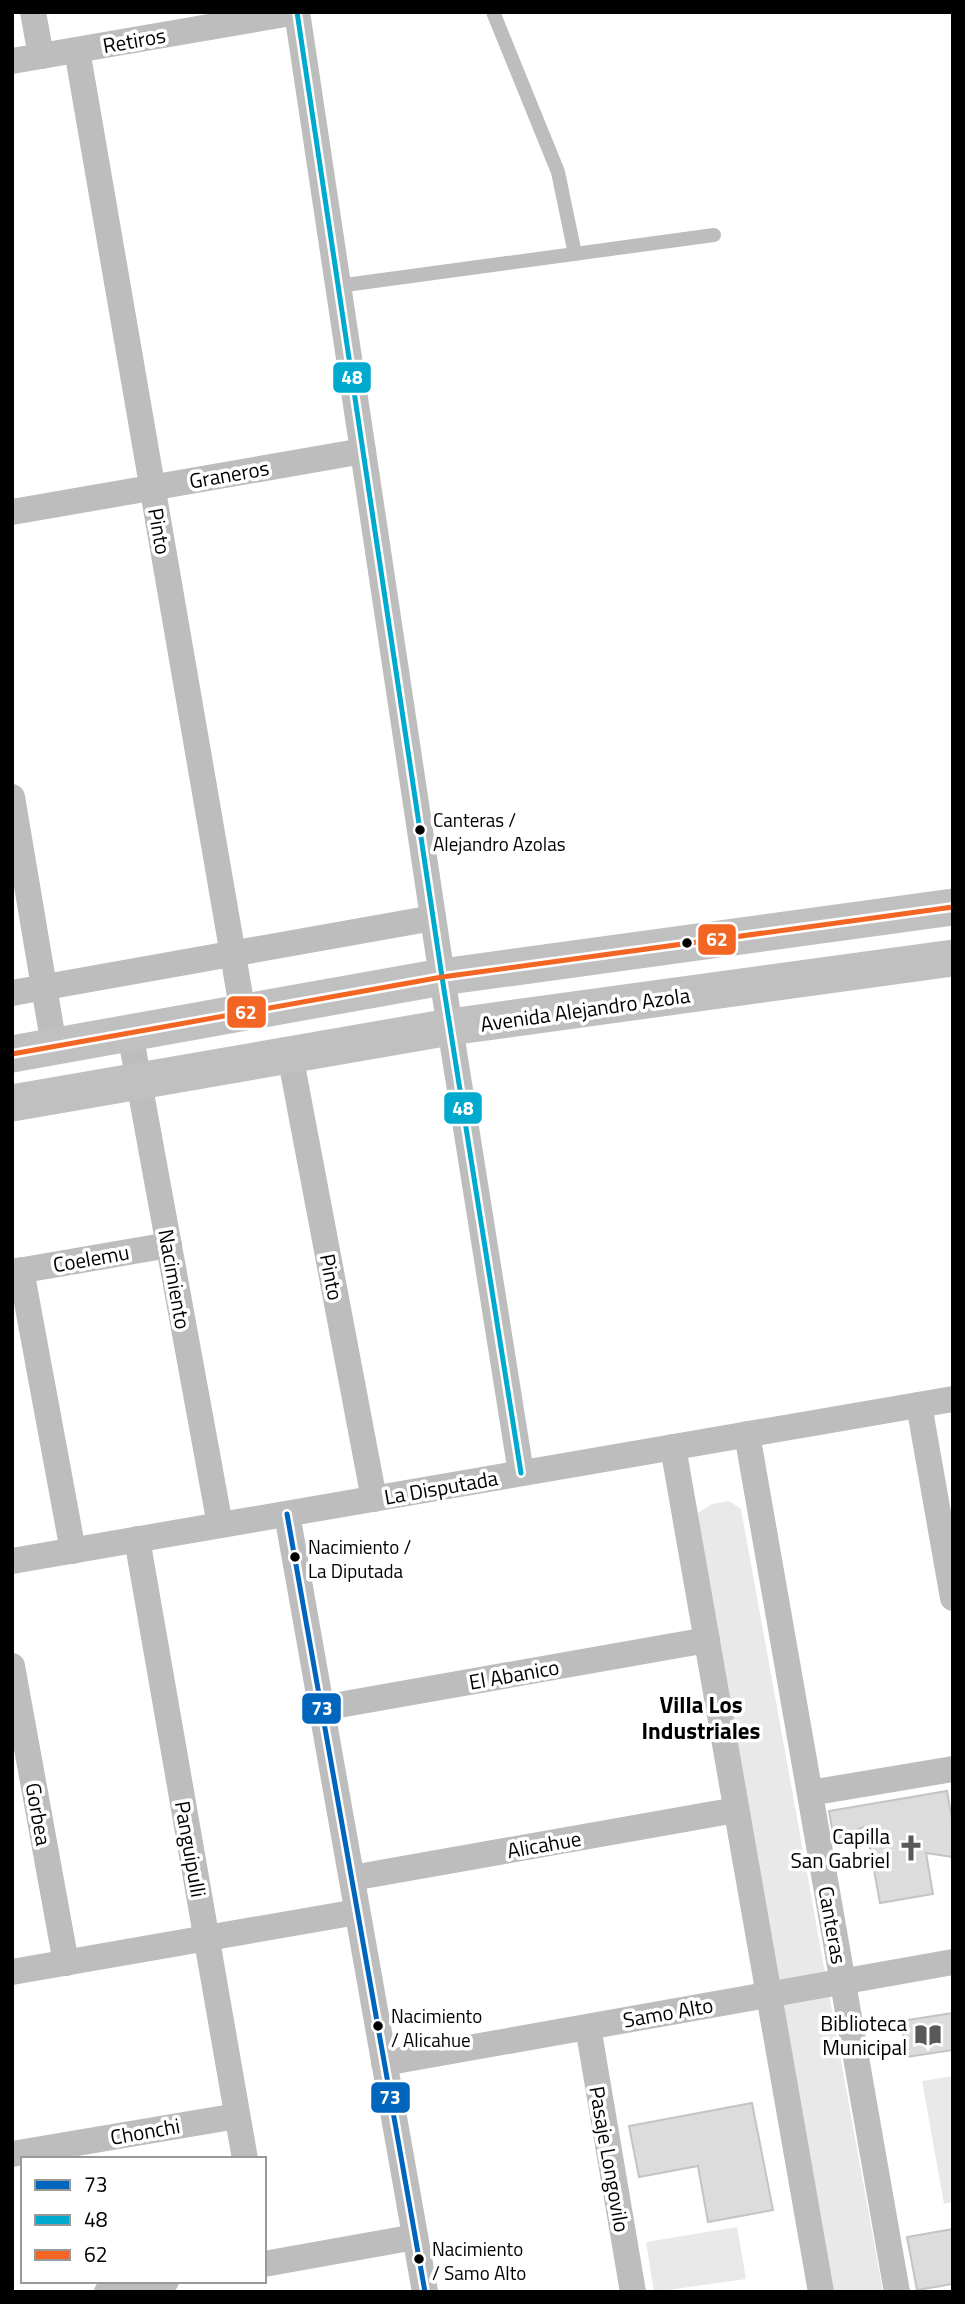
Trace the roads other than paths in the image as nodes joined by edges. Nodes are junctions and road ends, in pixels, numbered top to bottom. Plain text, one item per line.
1 (33, 12) edge
2 (297, 12) edge
3 (493, 12) edge
4 (77, 50) junction
5 (41, 56) junction
6 (12, 61) edge
7 (714, 235) dead end
8 (575, 254) junction
9 (338, 286) junction
10 (363, 451) junction
11 (152, 487) junction
12 (12, 512) edge
13 (12, 797) edge
14 (953, 907) edge
15 (433, 919) junction
16 (233, 954) junction
17 (953, 958) edge
18 (442, 977) junction
19 (44, 987) junction
20 (12, 993) edge
21 (243, 1013) junction
22 (450, 1027) junction
23 (130, 1033) junction
24 (54, 1046) junction
25 (12, 1054) edge
26 (290, 1055) junction
27 (139, 1081) junction
28 (12, 1103) edge
29 (169, 1245) junction
30 (16, 1271) edge
31 (953, 1399) edge
32 (919, 1405) junction
33 (747, 1434) junction
34 (673, 1447) junction
35 (521, 1473) junction
36 (374, 1499) junction
37 (287, 1514) junction
38 (220, 1525) junction
39 (137, 1539) junction
40 (73, 1551) junction
41 (12, 1561) edge
42 (953, 1598) edge
43 (707, 1640) junction
44 (12, 1666) edge
45 (322, 1708) junction
46 (953, 1769) edge
47 (810, 1793) junction
48 (737, 1810) junction
49 (352, 1878) junction
50 (357, 1912) junction
51 (206, 1938) junction
52 (953, 1962) edge
53 (66, 1963) junction
54 (12, 1972) edge
55 (842, 1982) junction
56 (769, 1995) junction
57 (588, 2026) junction
58 (384, 2063) junction
59 (237, 2116) junction
60 (12, 2154) edge
61 (244, 2157) edge
62 (415, 2237) junction
63 (266, 2264) edge
64 (156, 2283) edge
65 (114, 2291) edge
66 (425, 2292) edge
67 (633, 2292) edge
68 (821, 2292) edge
69 (897, 2292) edge

1 - 5 street
2 - 4 street, Retiros
2 - 9 street
3 - 8 lane
4 - 5 street, Retiros
4 - 11 street, Pinto
5 - 6 street, Retiros
7 - 8 lane
8 - 9 lane
9 - 10 street
10 - 11 street, Graneros
10 - 15 street
11 - 12 street, Graneros
11 - 16 street, Pinto
13 - 19 street
14 - 18 main road
15 - 16 street
15 - 18 street
16 - 19 street
16 - 21 street, Pinto
17 - 22 main road, Avenida Alejandro Azola
18 - 21 main road
18 - 22 street
19 - 20 street
19 - 24 street
21 - 23 main road
22 - 26 main road, Avenida Alejandro Azola
22 - 35 street
23 - 24 main road
23 - 27 street, Nacimiento
24 - 25 main road
26 - 27 main road, Avenida Alejandro Azola
26 - 36 street, Pinto
27 - 28 main road, Avenida Alejandro Azola
27 - 29 street, Nacimiento
29 - 30 street, Coelemu
29 - 38 street, Nacimiento
30 - 40 street
31 - 32 street, La Disputada
32 - 33 street, La Disputada
32 - 42 street
33 - 34 street, La Disputada
33 - 47 street, Canteras
34 - 35 street, La Disputada
34 - 43 street
35 - 36 street, La Disputada
36 - 37 street, La Disputada
37 - 38 street, La Disputada
37 - 45 street
38 - 39 street, La Disputada
39 - 40 street, La Disputada
39 - 51 street, Panguipulli
40 - 41 street, La Disputada
43 - 45 street, El Abanico
43 - 48 street
44 - 53 street, Gorbea
45 - 49 street
46 - 47 street
47 - 55 street, Canteras
48 - 49 street, Alicahue
48 - 56 street
49 - 50 street
50 - 51 street
50 - 58 street
51 - 53 street
51 - 59 street, Panguipulli
52 - 55 street, Samo Alto
53 - 54 street
55 - 56 street, Samo Alto
55 - 69 street, Canteras
56 - 57 street, Samo Alto
56 - 68 street
57 - 58 street, Samo Alto
57 - 67 street, Pasaje Longovilo
58 - 62 street
59 - 60 street, Chonchi
59 - 61 street, Panguipulli
62 - 63 street
62 - 66 street
64 - 65 street

